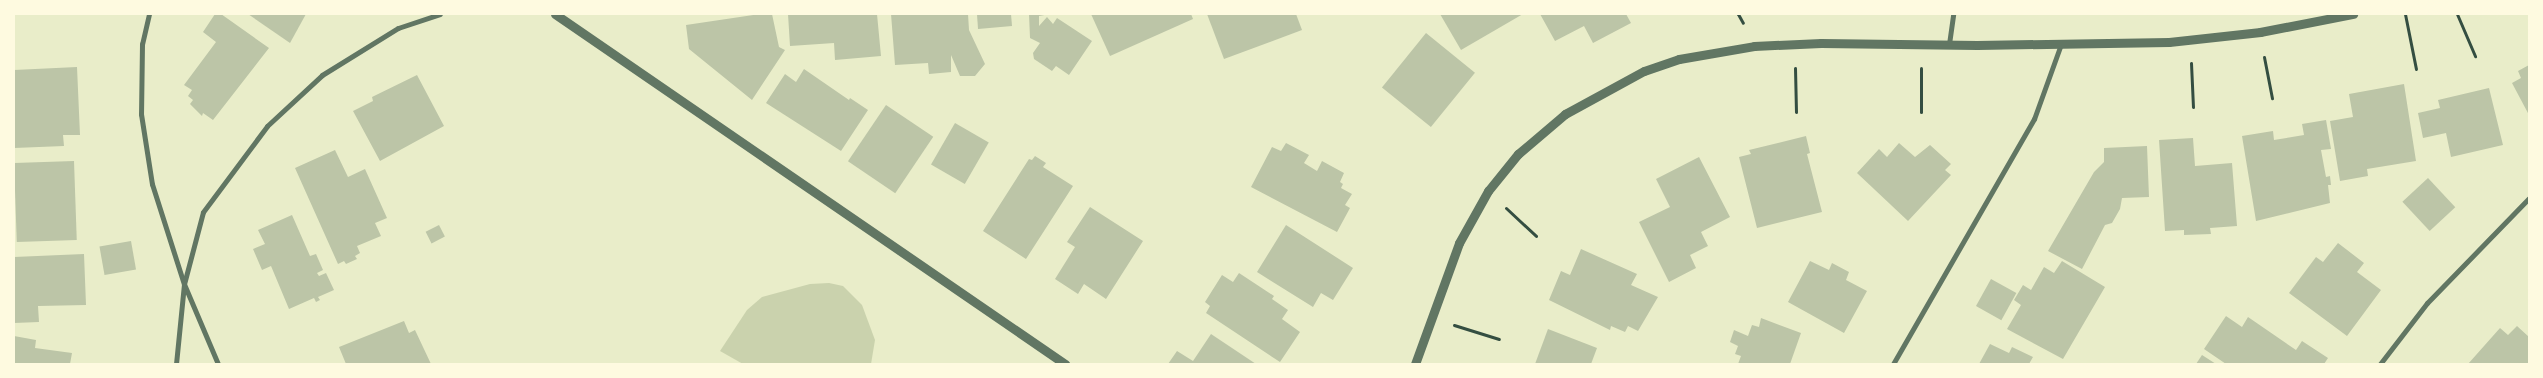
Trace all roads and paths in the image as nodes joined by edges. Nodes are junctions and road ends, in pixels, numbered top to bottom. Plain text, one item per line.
1 (149, 14) edge
2 (440, 14) edge
3 (555, 14) edge
4 (1953, 14) edge
5 (2353, 14) edge
6 (2405, 14) edge
7 (2457, 14) edge
8 (2260, 32) junction
9 (2190, 40) junction
10 (1795, 44) junction
11 (1920, 44) junction
12 (1949, 44) junction
13 (2061, 44) junction
14 (2475, 56) dead end
15 (2416, 69) dead end
16 (2272, 98) dead end
17 (2193, 107) dead end
18 (1796, 112) dead end
19 (1921, 112) dead end
20 (1488, 191) junction
21 (2529, 198) edge
22 (1536, 236) dead end
23 (184, 284) junction
24 (1432, 318) junction
25 (1499, 339) dead end
26 (176, 364) edge
27 (218, 364) edge
28 (1065, 364) edge
29 (1415, 364) edge
30 (1893, 364) edge
31 (2380, 364) edge

1 - 23 street
2 - 23 street
3 - 28 street
4 - 12 street
5 - 8 street
6 - 15 path
7 - 14 path
8 - 9 street
8 - 16 path
9 - 13 street
9 - 17 path
10 - 11 street
10 - 18 path
10 - 20 street
11 - 12 street
11 - 19 path
12 - 13 street
13 - 30 street
20 - 22 path
20 - 24 street
21 - 31 street
23 - 26 street
23 - 27 street
24 - 25 path
24 - 29 street

